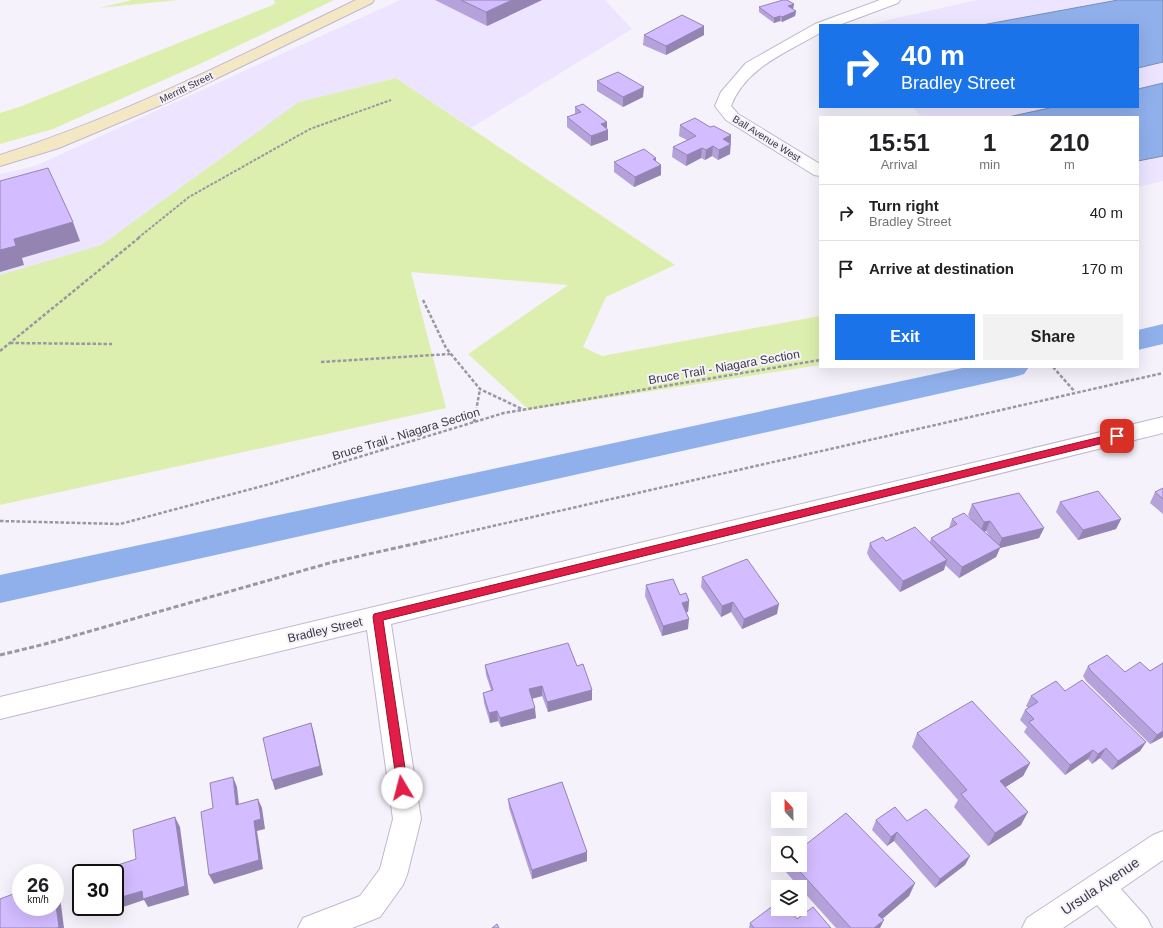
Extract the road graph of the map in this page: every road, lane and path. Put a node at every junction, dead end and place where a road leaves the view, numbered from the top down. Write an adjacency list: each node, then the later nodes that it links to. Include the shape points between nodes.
1 (367, 0): 6 (main road, Merritt Street, via 162,99 53,144)
2 (893, 0): 3 (street)
3 (828, 24)
4 (819, 28): 7 (street, Ball Avenue West, via 750,66 727,95 723,106 732,117)
5 (391, 100): 9 (path, via 310,128 189,197)
6 (0, 161)
7 (819, 169)
8 (423, 300): 12 (path)
9 (10, 343): 10 (path); 11 (path)
10 (112, 344)
11 (0, 351)
12 (451, 354): 14 (path); 17 (path)
13 (819, 360): 19 (path, Bruce Trail - Niagara Section)
14 (321, 362)
15 (1054, 368): 18 (path)
16 (1163, 373): 18 (path)
17 (480, 389): 19 (path); 20 (path)
18 (1075, 392): 24 (path, via 333,562)
19 (524, 410): 20 (path, Bruce Trail - Niagara Section)
20 (474, 422): 22 (path, Bruce Trail - Niagara Section, via 270,484 120,524)
21 (1163, 425): 23 (street, Bradley Street)
22 (0, 521)
23 (378, 617): 25 (street, Bradley Street); 28 (street, via 407,819 393,875 370,908)
24 (0, 655)
25 (0, 708)
26 (1163, 844): 27 (street, Ursula Avenue)
27 (1100, 887): 29 (street, Ursula Avenue); 30 (street)
28 (313, 928)
29 (1037, 928)
30 (1138, 928)

